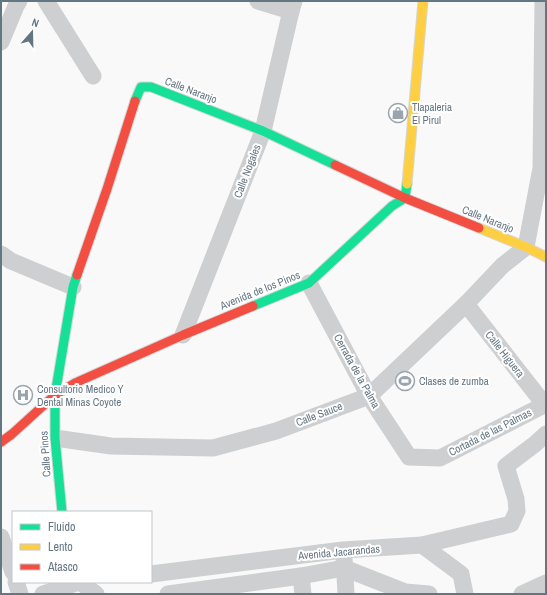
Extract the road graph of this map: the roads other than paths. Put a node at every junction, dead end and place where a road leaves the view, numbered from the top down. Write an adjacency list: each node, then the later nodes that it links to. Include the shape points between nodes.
1 (20, 1): 7 (street)
2 (46, 1): 8 (street)
3 (258, 1): 6 (street)
4 (423, 1): 10 (street)
5 (543, 1): 11 (street, via 541,168)
6 (292, 6): 9 (street, Calle Nogales)
7 (1, 42)
8 (93, 76)
9 (263, 131): 10 (street, Calle Naranjo); 15 (street, Calle Naranjo, via 151,87 141,87); 17 (street, Calle Nogales)
10 (405, 198): 11 (street, Calle Naranjo); 14 (street, Avenida de los Pinos, via 392,206)
11 (526, 247): 13 (street, Calle Naranjo); 16 (street, Calle Sauce, via 502,266)
12 (1, 254): 15 (street, via 11,261)
13 (546, 257)
14 (309, 283): 17 (street, Avenida de los Pinos); 19 (street, Cerrada de la Palma)
15 (73, 287): 18 (street, Calle Naranjo)
16 (466, 304): 19 (street, Calle Sauce); 20 (street, Calle Higuera)
17 (183, 335): 18 (street, Avenida de los Pinos, via 75,383)
18 (55, 395): 22 (street, Avenida de los Pinos); 23 (street, Calle Pinos)
19 (369, 396): 23 (street, Calle Sauce, via 276,431 213,448 111,446); 24 (street, Cerrada de la Palma)
20 (545, 404): 24 (street, Cortada de las Palmas, via 440,458)
21 (546, 434): 27 (street, Avenida Jacarandas, via 506,466 516,499 517,511 511,524)
22 (5, 435)
23 (55, 438): 25 (street, Calle Pinos)
24 (409, 458)
25 (62, 511)
26 (1, 537): 30 (street)
27 (422, 545): 28 (street, Avenida Jacarandas); 44 (street, via 461,574)
28 (343, 550): 29 (street); 31 (street, Avenida Jacarandas)
29 (344, 568): 32 (street, Avenida Jacarandas); 42 (street); 43 (street, Avenida Jacarandas, via 405,592)
30 (12, 569)
31 (152, 574)
32 (301, 576): 40 (street, Avenida Jacarandas); 41 (street)
33 (16, 583): 37 (street)
34 (76, 583): 38 (street)
35 (80, 583): 39 (street)
36 (546, 583): 45 (street)
37 (20, 594)
38 (43, 594)
39 (96, 594)
40 (168, 594)
41 (302, 594)
42 (346, 594)
43 (429, 594)
44 (465, 594)
45 (522, 594)

